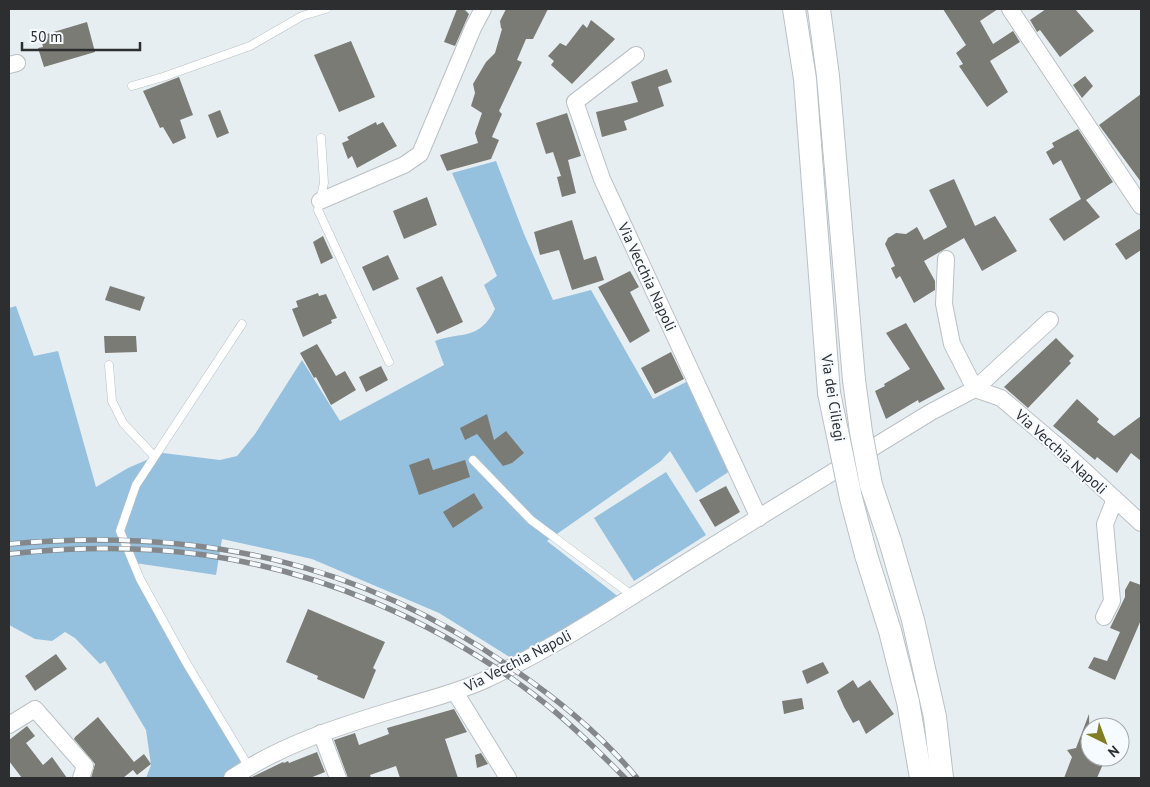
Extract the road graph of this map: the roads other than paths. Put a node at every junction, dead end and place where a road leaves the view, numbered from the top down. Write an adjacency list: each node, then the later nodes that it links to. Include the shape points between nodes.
1 (326, 9): 7 (lane, via 302,16 250,46)
2 (483, 9): 9 (street, via 420,154 404,165)
3 (794, 9): 32 (main road, Via dei Ciliegi, bridge, via 804,79 829,393 866,555 893,640 908,702)
4 (819, 9): 33 (main road, Via dei Ciliegi, bridge, via 860,432 871,485 913,620 933,707)
5 (1010, 9): 10 (street)
6 (636, 55): 20 (street, Via Vecchia Napoli, via 575,102 602,179)
7 (132, 86)
8 (321, 138): 9 (lane, via 324,183)
9 (320, 201): 14 (lane, via 318,210)
10 (1141, 206)
11 (946, 259): 16 (street, via 944,304 952,344)
12 (1050, 320): 16 (street, Via Vecchia Napoli)
13 (242, 324): 17 (lane)
14 (389, 362)
15 (109, 366): 17 (lane, via 112,401 123,423)
16 (975, 389): 19 (street, Via Vecchia Napoli, via 1001,398); 20 (street, Via Vecchia Napoli, via 931,412)
17 (154, 456): 27 (lane, via 136,485 120,531 140,579)
18 (473, 460): 22 (lane, via 531,520)
19 (1115, 500): 21 (street, Via Vecchia Napoli); 23 (street, via 1105,524 1112,601)
20 (759, 518): 22 (street, Via Vecchia Napoli)
21 (1141, 523)
22 (633, 596): 24 (street, Via Vecchia Napoli, via 535,656)
23 (1104, 617)
24 (455, 692): 26 (street, Via Vecchia Napoli); 31 (street)
25 (9, 725): 28 (street, via 35,709 85,766)
26 (321, 733): 27 (street, Via Vecchia Napoli, via 282,749); 30 (street)
27 (252, 772): 29 (street, Via Vecchia Napoli)
28 (81, 778)
29 (232, 778)
30 (338, 778)
31 (508, 778)
32 (921, 778)
33 (942, 778)

